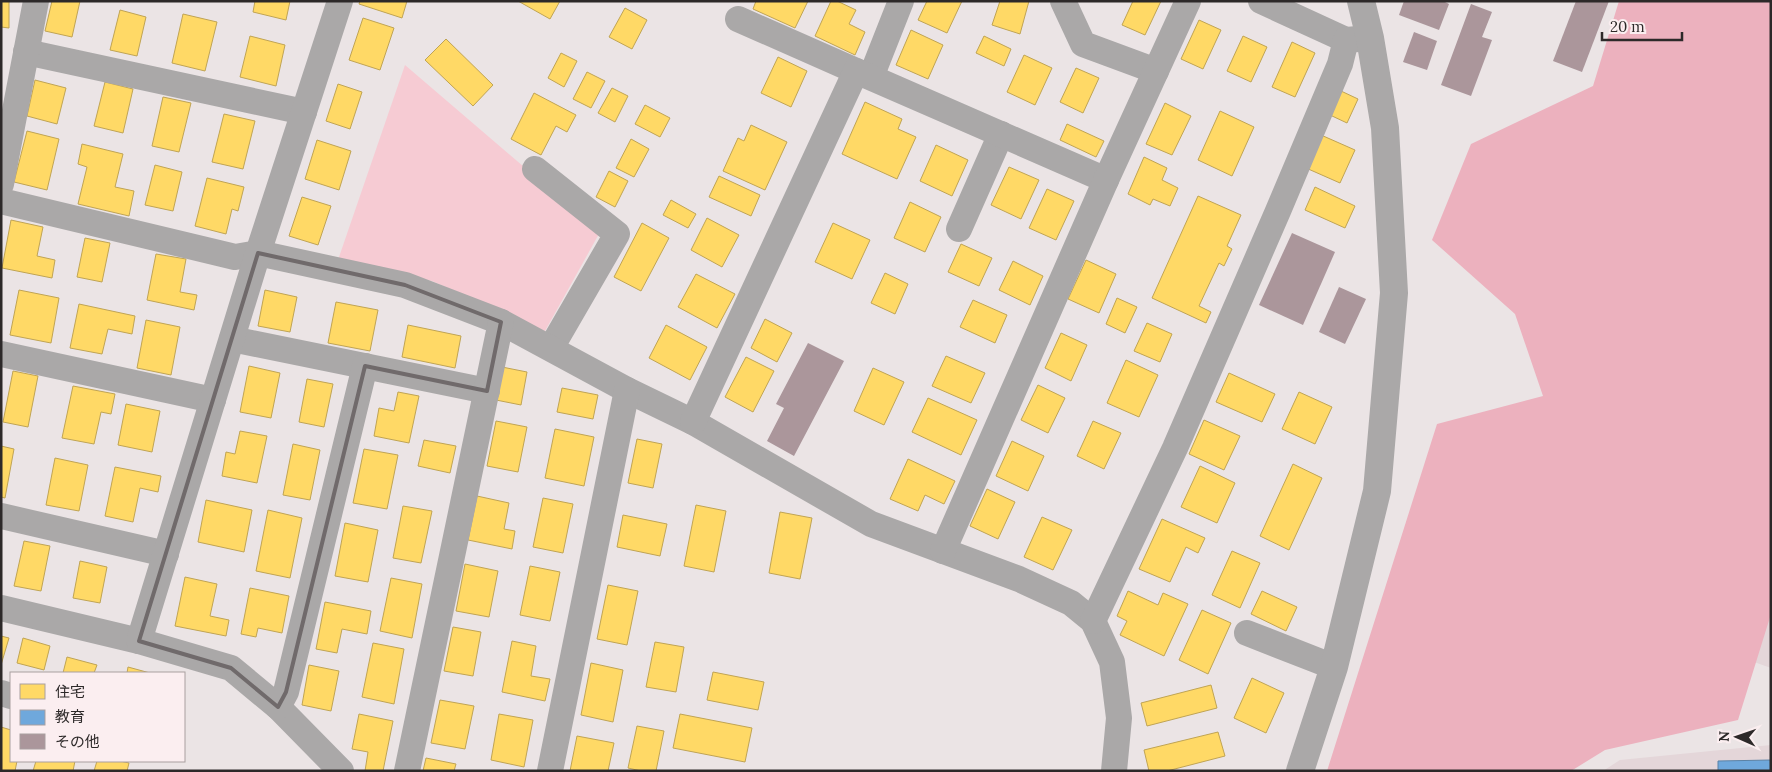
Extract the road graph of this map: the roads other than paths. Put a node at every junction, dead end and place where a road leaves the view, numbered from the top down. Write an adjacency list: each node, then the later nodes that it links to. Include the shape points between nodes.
1 (36, 1): 10 (street)
2 (340, 1): 13 (street)
3 (901, 1): 12 (street)
4 (1063, 1): 11 (street, via 1083,44)
5 (1188, 1): 11 (street)
6 (1262, 1): 9 (street)
7 (1361, 1): 9 (street)
8 (738, 19): 12 (street)
9 (1358, 39): 34 (street, via 1340,64 1183,430); 37 (street, via 1385,128 1394,293 1377,491)
10 (26, 52): 13 (street); 17 (street)
11 (1156, 71): 16 (street)
12 (864, 74): 14 (street); 29 (street)
13 (304, 112): 20 (street)
14 (1001, 134): 16 (street); 19 (street)
15 (535, 169): 23 (street, via 617,234)
16 (1106, 180): 31 (street)
17 (1, 184)
18 (1, 201): 20 (street, via 235,257)
19 (959, 229)
20 (258, 253): 21 (street, via 405,285); 22 (street)
21 (502, 322): 23 (street); 26 (street)
22 (232, 338): 25 (street); 28 (street)
23 (551, 348): 27 (street)
24 (1, 354): 28 (street)
25 (365, 366): 26 (street); 38 (street, via 286,692)
26 (487, 390): 40 (street)
27 (627, 390): 29 (street); 41 (street)
28 (213, 400): 32 (street)
29 (693, 422): 31 (street, via 870,524)
30 (1, 516): 32 (street)
31 (943, 551): 34 (street, via 1071,602)
32 (166, 554): 36 (street)
33 (1, 608): 36 (street)
34 (1093, 621): 42 (street, via 1112,662 1119,718)
35 (1247, 633): 37 (street)
36 (139, 641): 38 (street, via 231,668)
37 (1334, 667): 43 (street)
38 (278, 707): 39 (street)
39 (340, 771)
40 (407, 771)
41 (550, 771)
42 (1114, 771)
43 (1300, 771)

